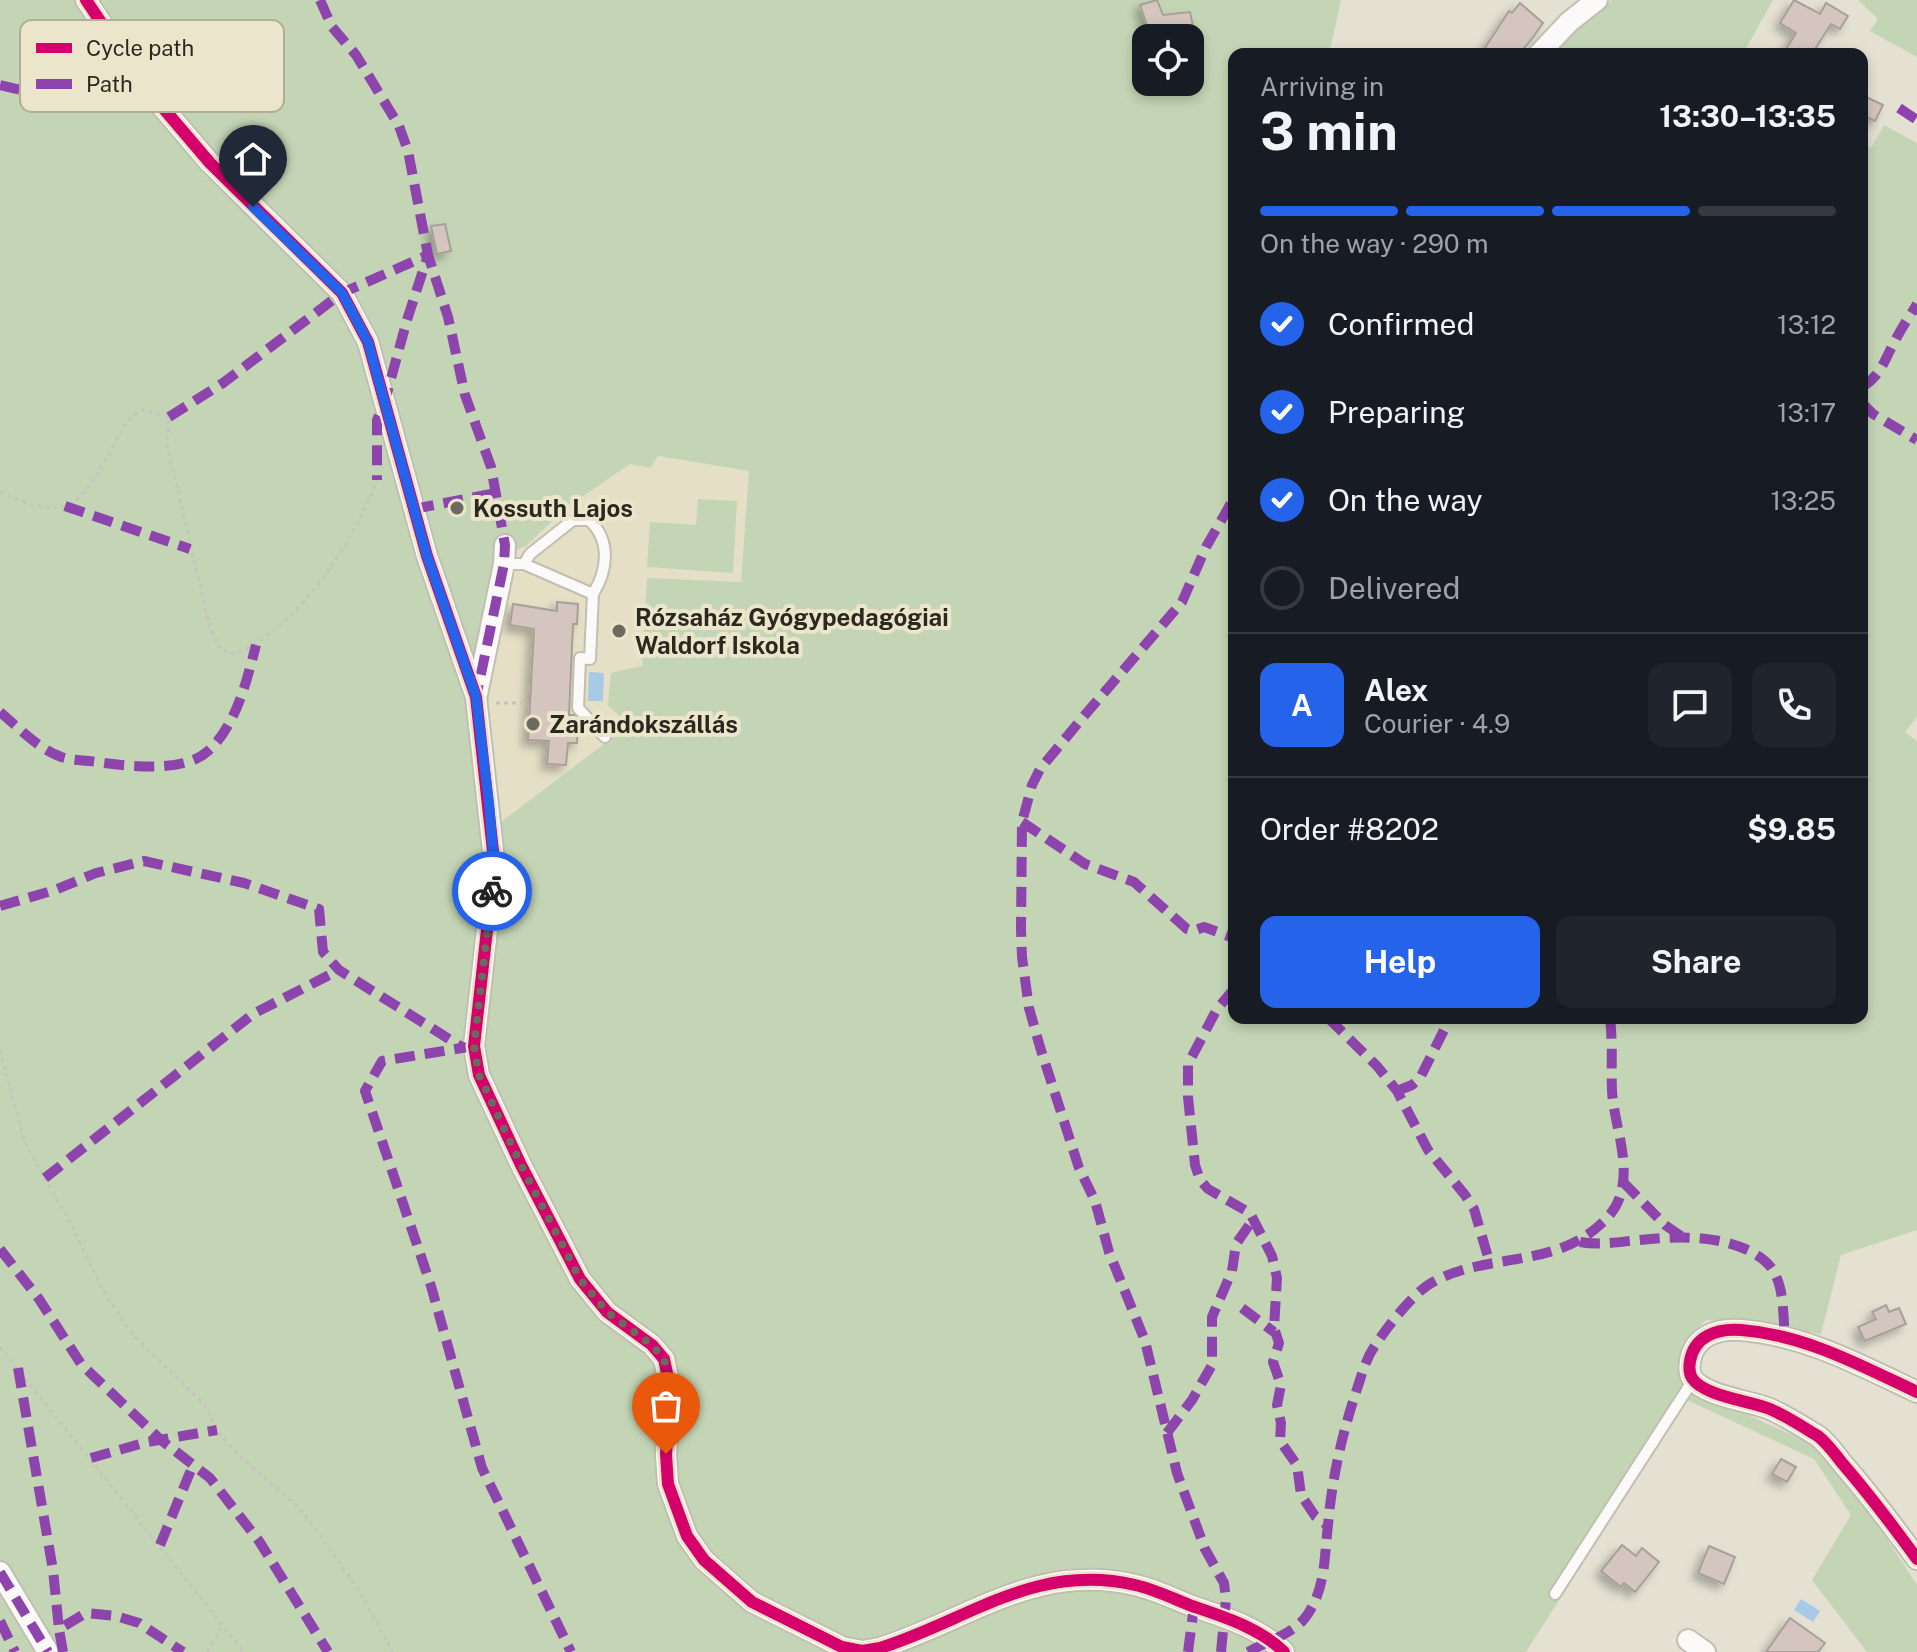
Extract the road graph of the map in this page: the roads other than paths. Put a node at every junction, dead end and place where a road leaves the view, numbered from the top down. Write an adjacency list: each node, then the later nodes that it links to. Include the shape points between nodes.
1 (86, 0): 3 (street)
2 (1597, 0): 4 (street)
3 (99, 20)
4 (1545, 48)
5 (167, 112): 8 (street, via 210,163 342,293 368,342 427,556)
6 (511, 557): 7 (lane); 7 (lane, via 530,554 573,520 589,520 601,531 605,555 602,579); 8 (street)
7 (593, 594): 9 (lane, via 590,659 580,658 578,708)
8 (476, 699): 16 (street, via 493,851 474,1046 479,1075 580,1279 607,1312 664,1359 671,1392 668,1484 687,1536 704,1560 752,1602 842,1647 862,1651 900,1642 1029,1586 1091,1580 1135,1585 1225,1617)
9 (605, 737)
10 (1693, 1380): 11 (street, via 1690,1356 1697,1342 1739,1330 1818,1346); 12 (street, via 1705,1389 1771,1409 1820,1438); 14 (lane)
11 (1917, 1392)
12 (1917, 1559)
13 (0, 1572): 15 (street)
14 (1555, 1594)
15 (48, 1652)
16 (1284, 1652)

